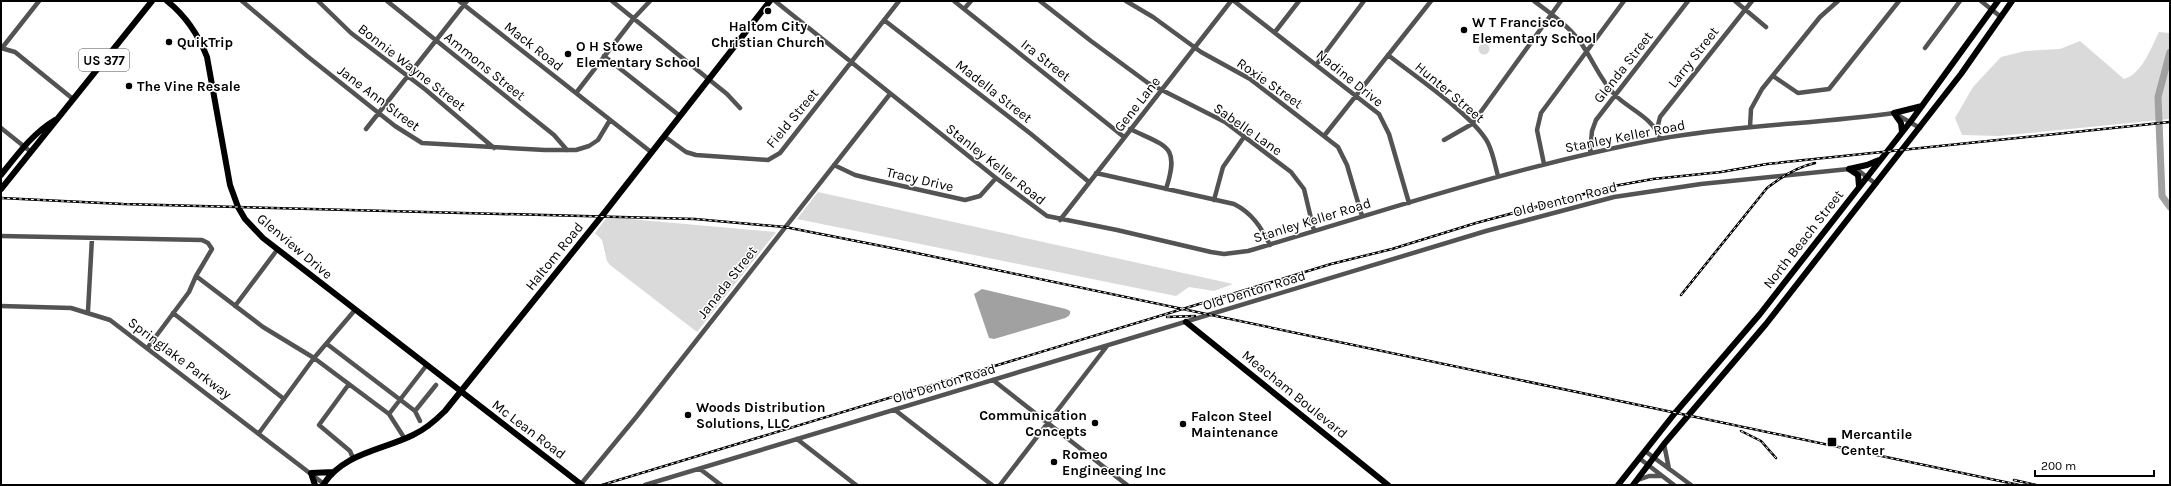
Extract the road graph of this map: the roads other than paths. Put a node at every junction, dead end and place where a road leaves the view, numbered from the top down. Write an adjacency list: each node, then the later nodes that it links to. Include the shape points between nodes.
1 (39, 1): 45 (street)
2 (152, 1): 60 (main road, US 377)
3 (167, 1): 111 (main road, Glenview Drive, via 187,20 202,43 207,57 230,185 238,207 254,230)
4 (242, 1): 63 (street, Jane Ann Street)
5 (318, 1): 52 (street, Bonnie Wayne Street, via 351,32)
6 (387, 1): 43 (street, Ammons Street)
7 (459, 1): 33 (street, Mack Road)
8 (612, 1): 39 (street)
9 (650, 1): 39 (street)
10 (770, 1): 54 (main road, Haltom Road)
11 (775, 1): 50 (street, Stanley Keller Road)
12 (899, 1): 40 (street, Field Street)
13 (954, 1): 34 (street, Ira Street)
14 (971, 1): 34 (street)
15 (1040, 1): 55 (street, Sabelle Lane, via 1091,41)
16 (1126, 1): 44 (street, Roxie Street)
17 (1233, 1): 42 (street, Nadine Drive); 44 (street, Gene Lane)
18 (1299, 1): 42 (street)
19 (1364, 1): 51 (street)
20 (1431, 1): 48 (street)
21 (1534, 1): 37 (street)
22 (1561, 1): 37 (street)
23 (1624, 1): 47 (street)
24 (1688, 1): 58 (street, Glenda Street)
25 (1735, 1): 35 (street)
26 (1752, 1): 35 (street, Larry Street)
27 (1838, 1): 53 (street, via 1820,17)
28 (1899, 1): 53 (street, via 1829,89 1798,93)
29 (1960, 1): 46 (street)
30 (1981, 1): 36 (street)
31 (1998, 1): 36 (main road, North Beach Street)
32 (2012, 1): 38 (main road, North Beach Street)
33 (465, 3): 43 (street); 56 (street, Mack Road)
34 (964, 9): 80 (street, Ira Street)
35 (1745, 9): 41 (street); 75 (street, Larry Street, via 1660,117)
36 (1991, 10): 38 (street); 61 (main road, North Beach Street)
37 (1552, 15): 47 (street, via 1567,27); 69 (street)
38 (2001, 17): 72 (main road, North Beach Street)
39 (634, 18): 49 (street); 54 (street)
40 (884, 20): 50 (street, Field Street); 98 (street, Madella Street)
41 (1766, 27)
42 (1275, 32): 51 (street, Nadine Drive)
43 (436, 40): 52 (street); 85 (street, Ammons Street, via 554,135)
44 (1195, 47): 55 (street, Gene Lane); 78 (street, Roxie Street, via 1250,79)
45 (1, 48): 60 (street, via 15,52)
46 (1925, 48)
47 (1586, 53): 58 (street); 90 (street, via 1541,114 1537,130)
48 (1388, 55): 59 (street); 69 (street, Hunter Street)
49 (604, 56): 56 (street); 65 (street)
50 (851, 63): 57 (street, Stanley Keller Road); 77 (street, Field Street, via 780,153 772,159 696,155 686,152)
51 (1316, 65): 59 (street, Nadine Drive)
52 (408, 76): 63 (street); 84 (street, Bonnie Wayne Street)
53 (1773, 76): 70 (street, via 1751,108)
54 (708, 79): 62 (street); 65 (main road, Haltom Road)
55 (1161, 90): 74 (street, Gene Lane); 79 (street, Sabelle Lane, via 1218,118)
56 (576, 93): 67 (street, Mack Road)
57 (890, 94): 91 (street, Janada Street); 97 (street, Stanley Keller Road)
58 (1616, 95): 75 (street); 88 (street, Glenda Street, via 1593,125)
59 (1356, 96): 78 (street); 104 (street, Nadine Drive, via 1379,114 1386,126)
60 (73, 99): 66 (main road, US 377)
61 (1923, 105): 64 (main road); 68 (main road, North Beach Street)
62 (740, 108)
63 (378, 112): 73 (street); 84 (street, Jane Ann Street, via 422,143)
64 (1894, 113): 68 (street); 70 (street, Stanley Keller Road); 76 (main road, via 1901,123)
65 (680, 116): 77 (main road, Haltom Road)
66 (55, 120): 83 (main road, US 377, via 45,126); 86 (main road, US 377)
67 (610, 120): 85 (street, Jane Ann Street, via 602,136 594,144); 87 (street, Mack Road)
68 (1911, 121): 72 (street); 76 (main road, North Beach Street)
69 (1472, 124): 82 (street); 95 (street, Hunter Street, via 1488,143)
70 (1750, 127): 81 (street, Stanley Keller Road)
71 (1, 128): 83 (street)
72 (1920, 128): 99 (main road, North Beach Street)
73 (366, 129)
74 (1130, 129): 80 (street, Gene Lane); 102 (street, via 1162,144 1169,152 1172,168)
75 (1657, 129): 81 (street)
76 (1902, 132): 89 (main road, North Beach Street)
77 (664, 136): 87 (main road, Haltom Road)
78 (1324, 136): 105 (street, Roxie Street, via 1341,150)
79 (1244, 137): 103 (street, via 1223,167); 107 (street, Sabelle Lane, via 1291,172 1299,181 1305,193)
80 (1124, 138): 93 (street, Gene Lane)
81 (1660, 139): 88 (street, Stanley Keller Road)
82 (1444, 140)
83 (25, 147): 86 (street); 94 (main road, US 377)
84 (494, 148): 85 (street, Jane Ann Street)
85 (567, 150)
86 (31, 152): 101 (main road, US 377)
87 (651, 152): 131 (main road, Haltom Road)
88 (1590, 153): 90 (street, Stanley Keller Road)
89 (1880, 159): 92 (main road); 96 (main road, North Beach Street)
90 (1544, 164): 95 (street, Stanley Keller Road)
91 (834, 165): 97 (street, Tracy Drive, via 866,178 965,200 980,196); 156 (street, Janada Street)
92 (1849, 169): 96 (street, Old Denton Road); 100 (main road, via 1858,176); 120 (street, Old Denton Road, via 1701,184 1584,203)
93 (1096, 173): 98 (street, Gene Lane); 102 (street)
94 (1, 175)
95 (1498, 176): 104 (street, Stanley Keller Road)
96 (1867, 176): 99 (street, Old Denton Road); 100 (main road, North Beach Street)
97 (996, 178): 106 (street, Stanley Keller Road, via 1041,213)
98 (1089, 182): 106 (street, Gene Lane)
99 (1876, 184): 113 (main road, North Beach Street)
100 (1859, 186): 112 (main road, North Beach Street)
101 (1, 189)
102 (1166, 189): 103 (street)
103 (1214, 200): 110 (street, via 1234,204 1249,213 1262,229)
104 (1409, 203): 105 (street, Stanley Keller Road)
105 (1362, 216): 107 (street, Stanley Keller Road)
106 (1060, 220): 110 (street, Stanley Keller Road, via 1224,254)
107 (1314, 231): 110 (street, Stanley Keller Road)
108 (1, 236): 109 (street)
109 (92, 238): 114 (street, via 202,240 212,249); 118 (street)
110 (1270, 245)
111 (278, 250): 116 (street); 117 (main road, Glenview Drive)
112 (1800, 264): 113 (main road); 121 (main road, North Beach Street)
113 (1808, 270): 122 (main road, North Beach Street)
114 (196, 276): 116 (street); 119 (street, via 189,292)
115 (1, 306): 118 (street, Springlake Parkway, via 71,308)
116 (235, 306): 126 (street, via 263,327)
117 (355, 310): 123 (street); 127 (main road, Glenview Drive)
118 (88, 311): 125 (street, Springlake Parkway, via 110,320)
119 (173, 313): 125 (street); 132 (street)
120 (1186, 322): 124 (street, Old Denton Road); 163 (main road, Meacham Boulevard)
121 (1749, 328): 122 (main road); 143 (main road, North Beach Street)
122 (1758, 334): 142 (main road, North Beach Street)
123 (327, 344): 126 (street); 133 (street)
124 (1107, 346): 128 (street, Old Denton Road); 138 (street)
125 (148, 347): 139 (street, Springlake Parkway)
126 (314, 358): 129 (street); 132 (street)
127 (426, 366): 131 (main road, Glenview Drive); 133 (street)
128 (993, 380): 134 (street, Old Denton Road); 138 (street)
129 (349, 384): 136 (street); 144 (street, via 319,425 350,451)
130 (436, 385): 135 (street)
131 (461, 393): 140 (main road, Haltom Road, via 432,423); 156 (main road, Mc Lean Road)
132 (284, 399): 139 (street)
133 (400, 400): 135 (street); 136 (street)
134 (895, 410): 141 (street, Old Denton Road); 160 (street)
135 (415, 411): 137 (street)
136 (389, 414): 140 (street)
137 (420, 421)
138 (1047, 424): 161 (street); 162 (street)
139 (259, 433): 151 (street, Springlake Parkway)
140 (406, 439): 144 (main road, Haltom Road)
141 (797, 439): 148 (street, Old Denton Road); 159 (street)
142 (1664, 444): 146 (main road, North Beach Street); 149 (street)
143 (1645, 450): 145 (main road, North Beach Street); 146 (street)
144 (353, 458): 150 (main road, Haltom Road)
145 (1639, 458): 147 (street); 164 (main road, North Beach Street)
146 (1654, 458): 147 (main road, North Beach Street); 149 (street)
147 (1648, 465): 152 (street); 153 (main road, North Beach Street)
148 (700, 468): 157 (street, Old Denton Road); 158 (street)
149 (1669, 469): 166 (street)
150 (334, 472): 151 (main road); 154 (main road, Haltom Road)
151 (311, 473): 154 (street, Springlake Parkway); 155 (main road)
152 (1662, 476): 153 (street, via 1649,476); 165 (street)
153 (1635, 483)
154 (324, 484)
155 (316, 485)
156 (581, 485)
157 (645, 485)
158 (721, 485)
159 (856, 485)
160 (992, 485)
161 (1000, 485)
162 (1127, 485)
163 (1388, 485)
164 (1618, 485)
165 (1674, 485)
166 (1692, 485)

